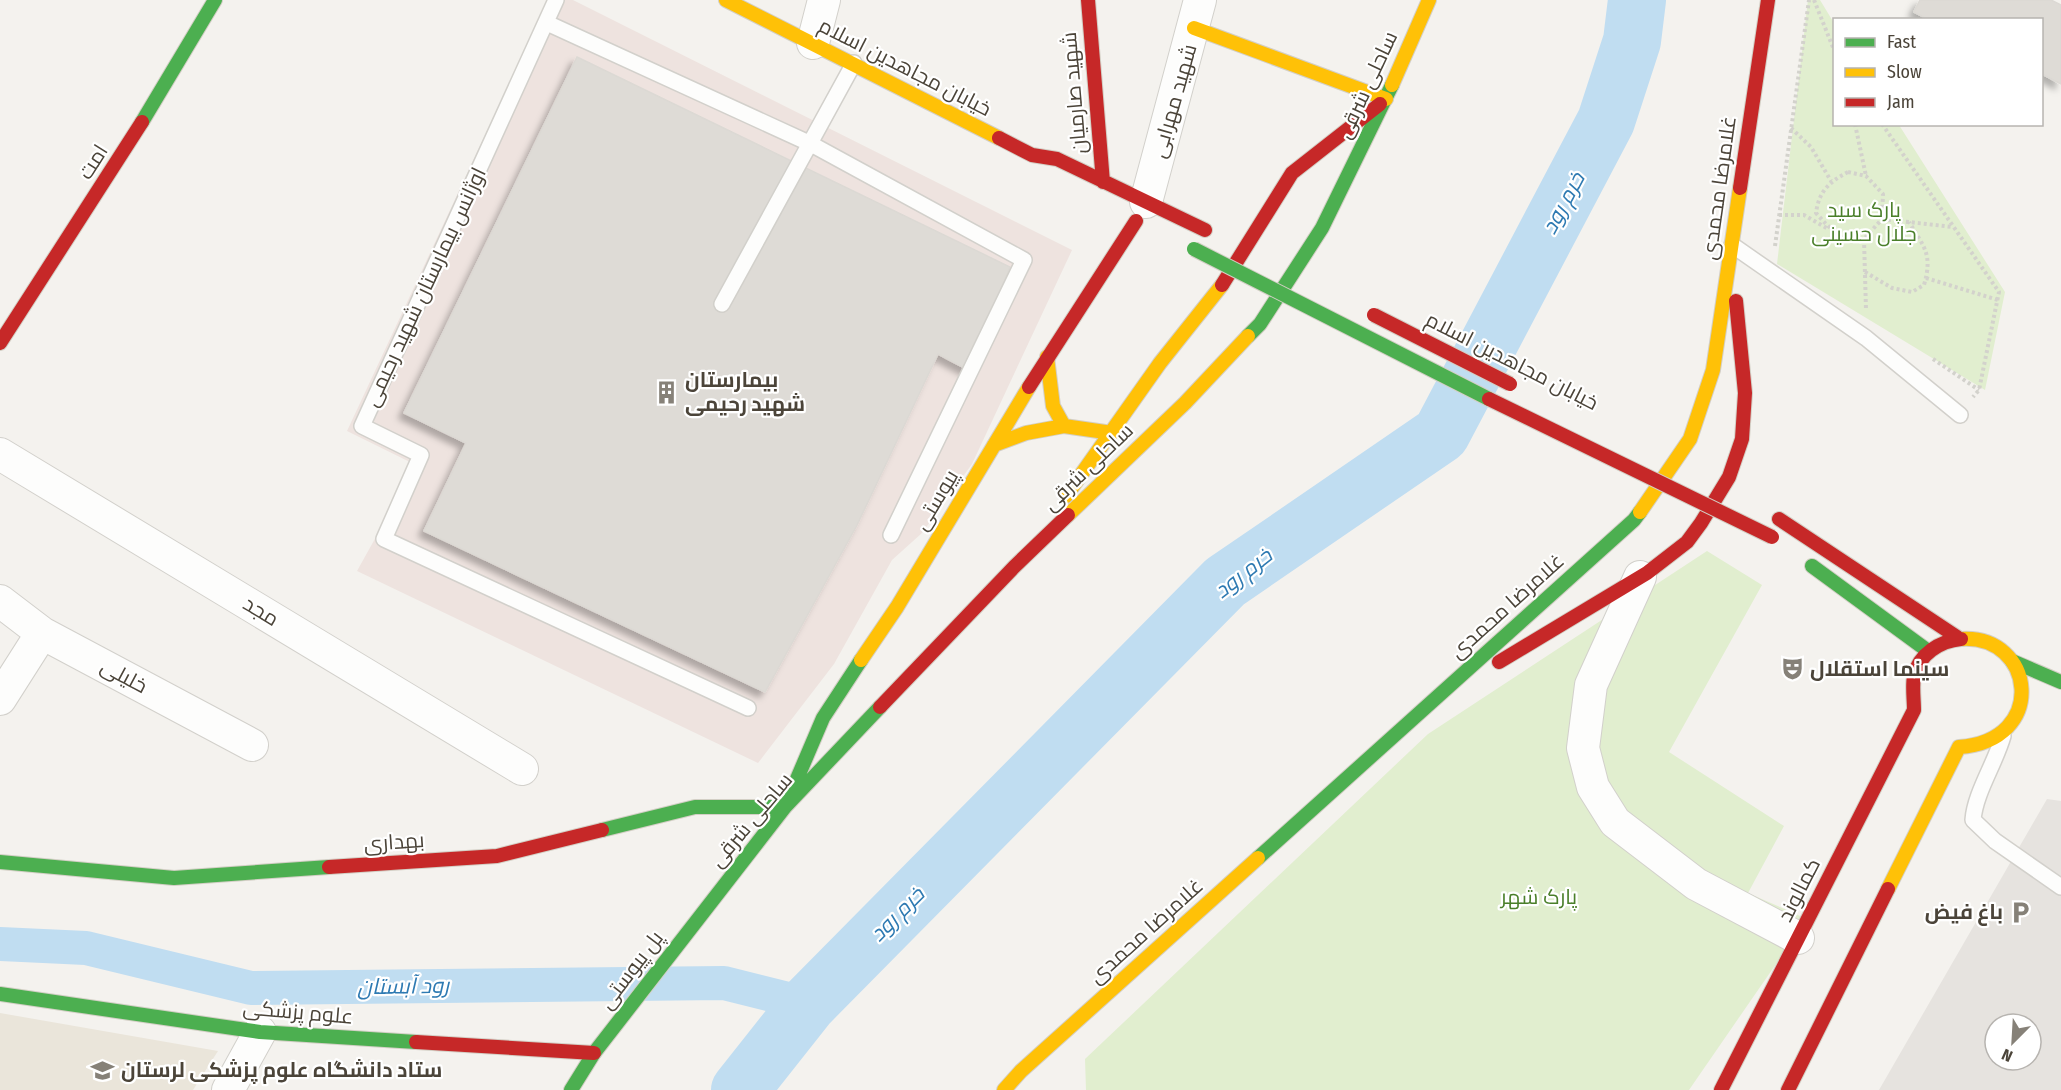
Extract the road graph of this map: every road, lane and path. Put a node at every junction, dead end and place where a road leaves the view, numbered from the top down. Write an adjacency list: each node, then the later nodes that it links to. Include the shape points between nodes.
1 (215, 0): 43 (main road, امت, via 115,168)
2 (556, 0): 10 (lane, اوژانس بیمارستان شهید رحیمی)
3 (726, 0): 11 (main road, خیابان مجاهدین اسلام)
4 (824, 0): 11 (street)
5 (1088, 0): 23 (main road, شهید صارمیان)
6 (1429, 0): 14 (main road, ساحلی شرقی)
7 (1768, 0): 31 (main road, غلامرضا محمدی)
8 (1811, 0): 12 (path); 17 (path)
9 (1197, 14): 14 (main road); 25 (street, شهید مهرابی)
10 (547, 23): 18 (lane); 69 (lane, اوژانس بیمارستان شهید رحیمی, via 362,426 421,455 384,539)
11 (813, 43): 13 (main road, خیابان مجاهدین اسلام)
12 (1833, 48)
13 (854, 63): 18 (lane); 19 (main road, خیابان مجاهدین اسلام)
14 (1386, 99): 48 (main road, via 1292,173 1212,300 1160,363); 59 (main road, ساحلی شرقی, via 1322,228 1260,324 1185,403)
15 (1855, 126): 21 (path)
16 (1882, 126): 28 (path)
17 (1791, 128): 22 (path, via 1811,147); 24 (path)
18 (811, 144): 40 (lane); 56 (lane, via 1024,260)
19 (1032, 155): 20 (main road); 23 (main road, خیابان مجاهدین اسلام, via 1057,159)
20 (1042, 171)
21 (1866, 176): 22 (path, via 1848,172); 26 (path, via 1883,194)
22 (1831, 181): 29 (path, via 1819,196 1816,213)
23 (1103, 182): 25 (main road, خیابان مجاهدین اسلام)
24 (1779, 215): 29 (path, via 1804,215); 33 (path)
25 (1138, 216): 34 (main road, خیابان مجاهدین اسلام, via 1216,236); 44 (main road, پیوستی)
26 (1882, 219): 27 (path); 30 (path)
27 (1909, 222): 28 (path); 37 (path, via 1930,264)
28 (1953, 227): 39 (path, via 1999,292)
29 (1831, 230): 30 (path, via 1851,240)
30 (1864, 239): 36 (path)
31 (1732, 245): 42 (lane); 60 (main road, via 1745,393 1742,439 1728,477 1687,542); 68 (main road, غلامرضا محمدی, via 1713,370 1690,439 1634,520)
32 (1190, 247): 57 (main road, خیابان مجاهدین اسلام, bridge)
33 (1774, 249)
34 (1258, 257)
35 (1279, 268): 38 (main road)
36 (1865, 272): 37 (path, via 1893,288 1912,292 1924,285); 42 (path)
37 (1926, 278): 39 (path)
38 (1301, 279)
39 (1998, 300): 46 (path, via 1979,390)
40 (722, 304)
41 (1364, 311): 45 (main road, خیابان مجاهدین اسلام, bridge)
42 (1866, 338): 46 (lane)
43 (0, 342)
44 (1047, 357): 47 (main road, via 1053,406); 49 (main road, پیوستی)
45 (1524, 391)
46 (1960, 415)
47 (1064, 426): 48 (main road); 49 (main road, via 1026,433)
48 (1112, 433): 59 (main road)
49 (994, 445): 73 (main road, پیوستی, via 897,607 823,718)
50 (0, 454): 72 (street, مجد)
51 (1662, 460): 52 (main road)
52 (1684, 471)
53 (1705, 482): 54 (main road)
54 (1737, 498)
55 (1774, 517): 63 (main road)
56 (891, 536)
57 (1776, 541)
58 (1799, 557): 64 (main road)
59 (1014, 567): 73 (main road, ساحلی شرقی)
60 (1640, 577): 68 (main road); 77 (street, via 1591,686 1583,748 1593,787 1615,822 1696,884)
61 (0, 601): 62 (street, خلیلی)
62 (42, 633): 67 (street); 71 (street, خلیلی)
63 (1957, 637): 64 (main road); 65 (main road, via 1988,641)
64 (1928, 651): 77 (main road, کمالوند, via 1912,678 1914,710)
65 (2012, 661): 66 (main road); 70 (main road, via 2022,691 2020,707)
66 (2061, 682)
67 (0, 699)
68 (1433, 701): 81 (main road, غلامرضا محمدی)
69 (748, 708)
70 (2004, 733): 75 (lane, via 1974,804 1973,820 1995,841); 87 (main road, via 1990,742 1959,747)
71 (252, 745)
72 (522, 769)
73 (785, 807): 74 (main road, بهداری, via 695,807 485,857 174,878); 76 (main road, ساحلی شرقی)
74 (0, 862)
75 (2061, 887)
76 (701, 913): 80 (main road, پل پیوستی)
77 (1798, 938): 86 (main road, کمالوند)
78 (0, 994): 79 (main road, علوم پزشکی)
79 (260, 1032): 80 (main road, علوم پزشکی); 82 (street)
80 (594, 1053): 83 (main road)
81 (1021, 1071): 84 (main road, غلامرضا محمدی); 85 (main road)
82 (228, 1090)
83 (571, 1090)
84 (1004, 1090)
85 (1024, 1090)
86 (1721, 1090)
87 (1788, 1090)

